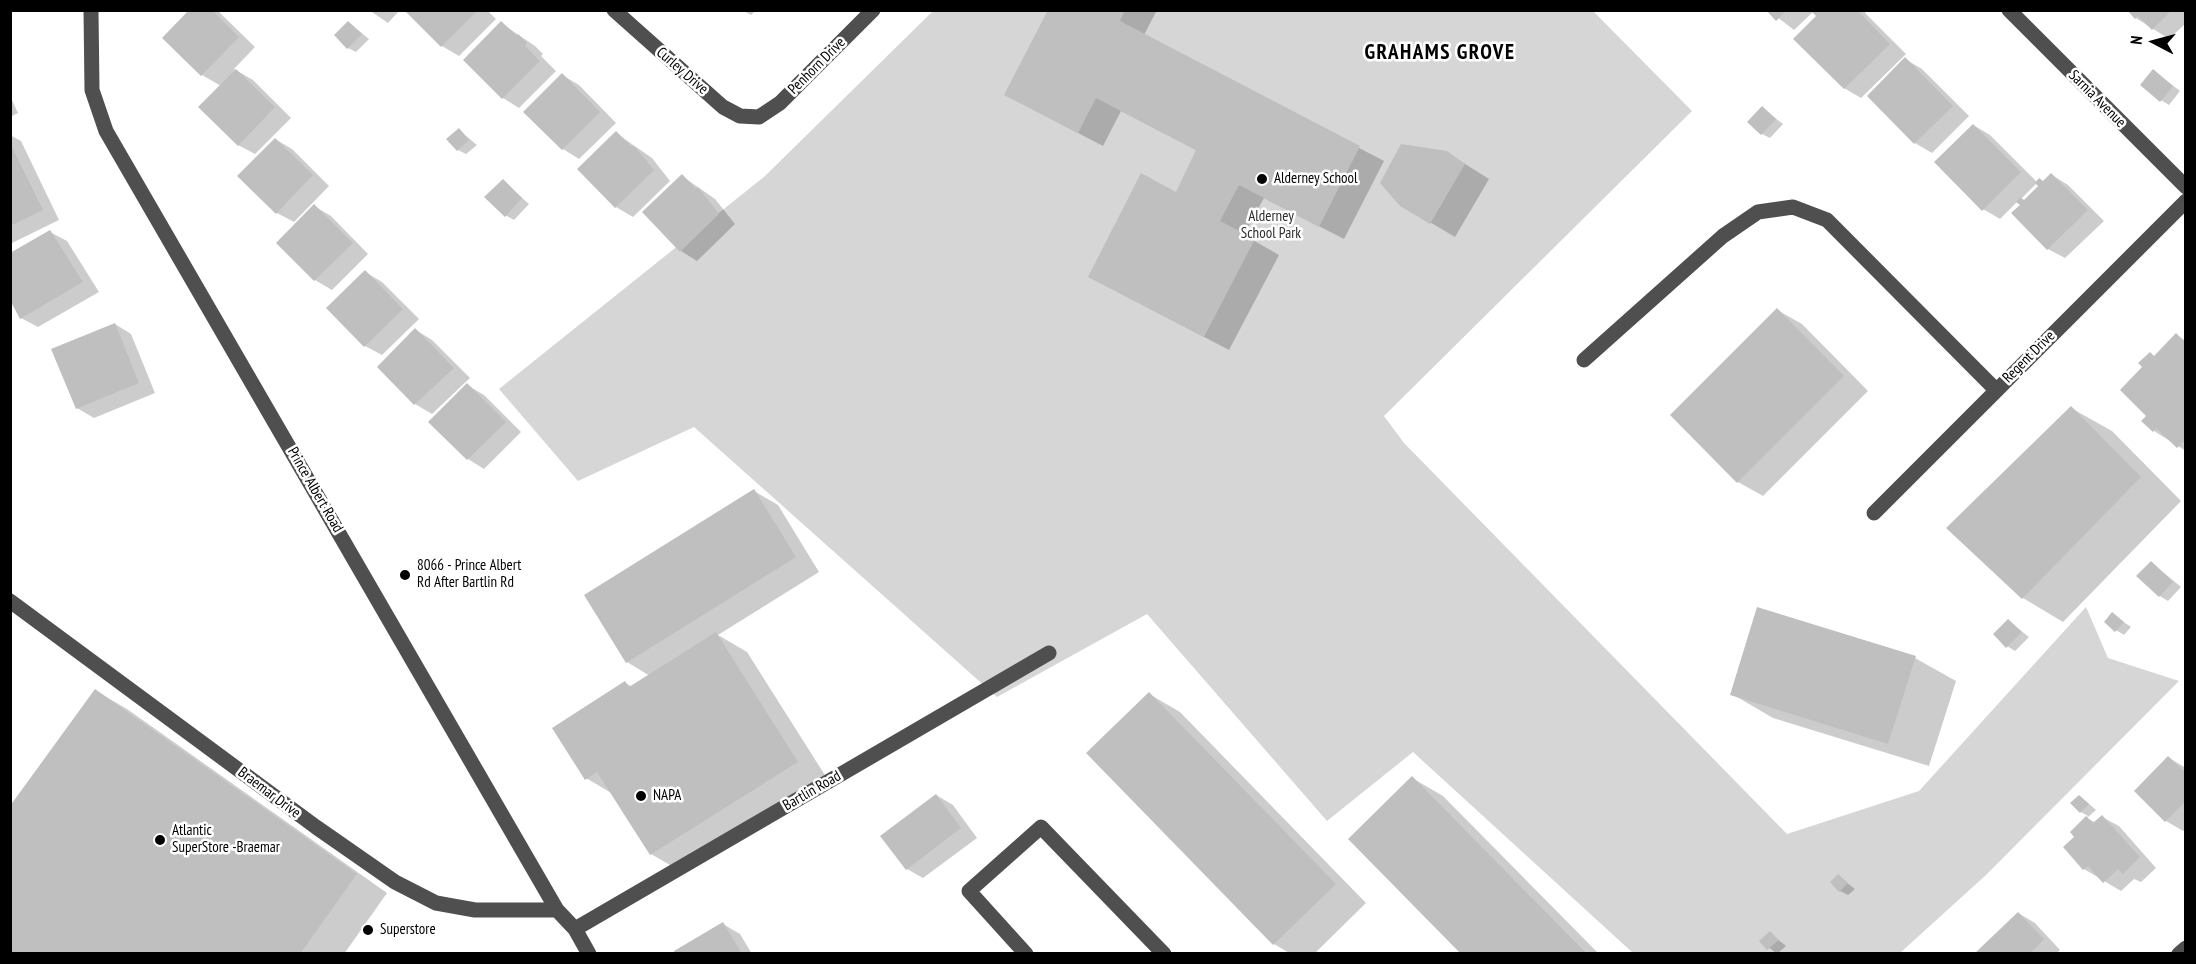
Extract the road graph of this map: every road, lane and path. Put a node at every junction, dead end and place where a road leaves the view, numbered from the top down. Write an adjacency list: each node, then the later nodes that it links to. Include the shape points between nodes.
1 (91, 10): 13 (street, Prince Albert Road, via 92,90 106,131)
2 (614, 10): 5 (street, Curley Drive, via 723,107 740,116)
3 (873, 10): 5 (street, Penhorn Drive, via 780,103)
4 (2009, 10): 6 (street, Sarnia Avenue)
5 (759, 117)
6 (2186, 187)
7 (2186, 201): 9 (street, Regent Drive)
8 (1584, 360): 9 (street, via 1723,236 1758,212 1793,207 1827,220)
9 (1996, 390): 10 (street, Regent Drive)
10 (1874, 513)
11 (10, 601): 13 (street, Braemar Drive, via 402,886 436,903 475,910)
12 (1049, 652): 14 (street, Bartlin Road)
13 (557, 910): 14 (street, Prince Albert Road)
14 (575, 929): 16 (street, Prince Albert Road)
15 (2186, 948): 19 (street)
16 (589, 954)
17 (1026, 954): 18 (street, via 969,891 1041,827)
18 (1164, 954)
19 (2179, 954)

